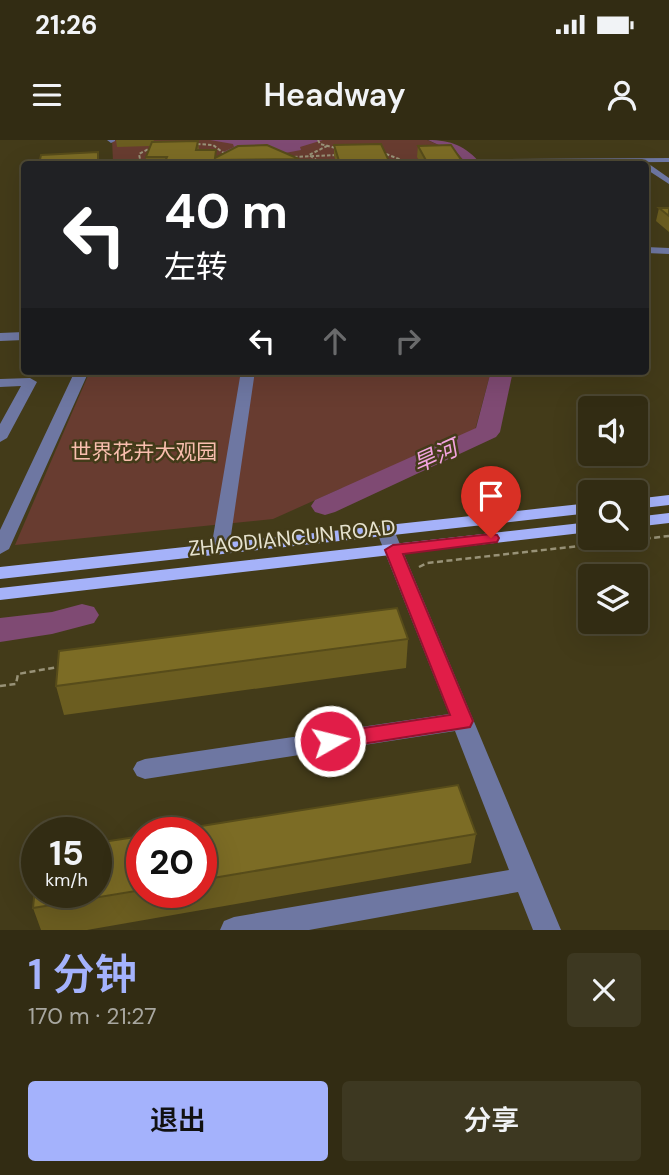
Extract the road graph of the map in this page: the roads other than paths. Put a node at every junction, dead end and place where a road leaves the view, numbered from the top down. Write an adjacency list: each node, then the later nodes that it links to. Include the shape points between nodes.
1 (669, 160): 2 (street)
2 (625, 161)
3 (649, 168): 4 (street)
4 (669, 182)
5 (649, 250): 6 (street)
6 (669, 251)
7 (669, 256): 8 (street)
8 (656, 257)
9 (21, 336): 10 (street)
10 (0, 337)
11 (80, 375): 21 (street)
12 (247, 375): 23 (street)
13 (0, 383): 14 (street, via 30,382)
14 (0, 438)
15 (669, 500): 16 (main road)
16 (648, 502)
17 (578, 510): 22 (main road, ZHAODIANCUN ROAD)
18 (669, 518): 19 (main road)
19 (648, 520)
20 (578, 528): 22 (main road, ZHAODIANCUN ROAD)
21 (2, 540)
22 (389, 540): 23 (main road, ZHAODIANCUN ROAD); 25 (main road, ZHAODIANCUN ROAD); 26 (street)
23 (220, 549): 24 (main road, ZHAODIANCUN ROAD)
24 (0, 573)
25 (0, 594)
26 (463, 721): 27 (street); 28 (street)
27 (145, 768)
28 (526, 878): 29 (street); 30 (street)
29 (234, 930)
30 (547, 930)

